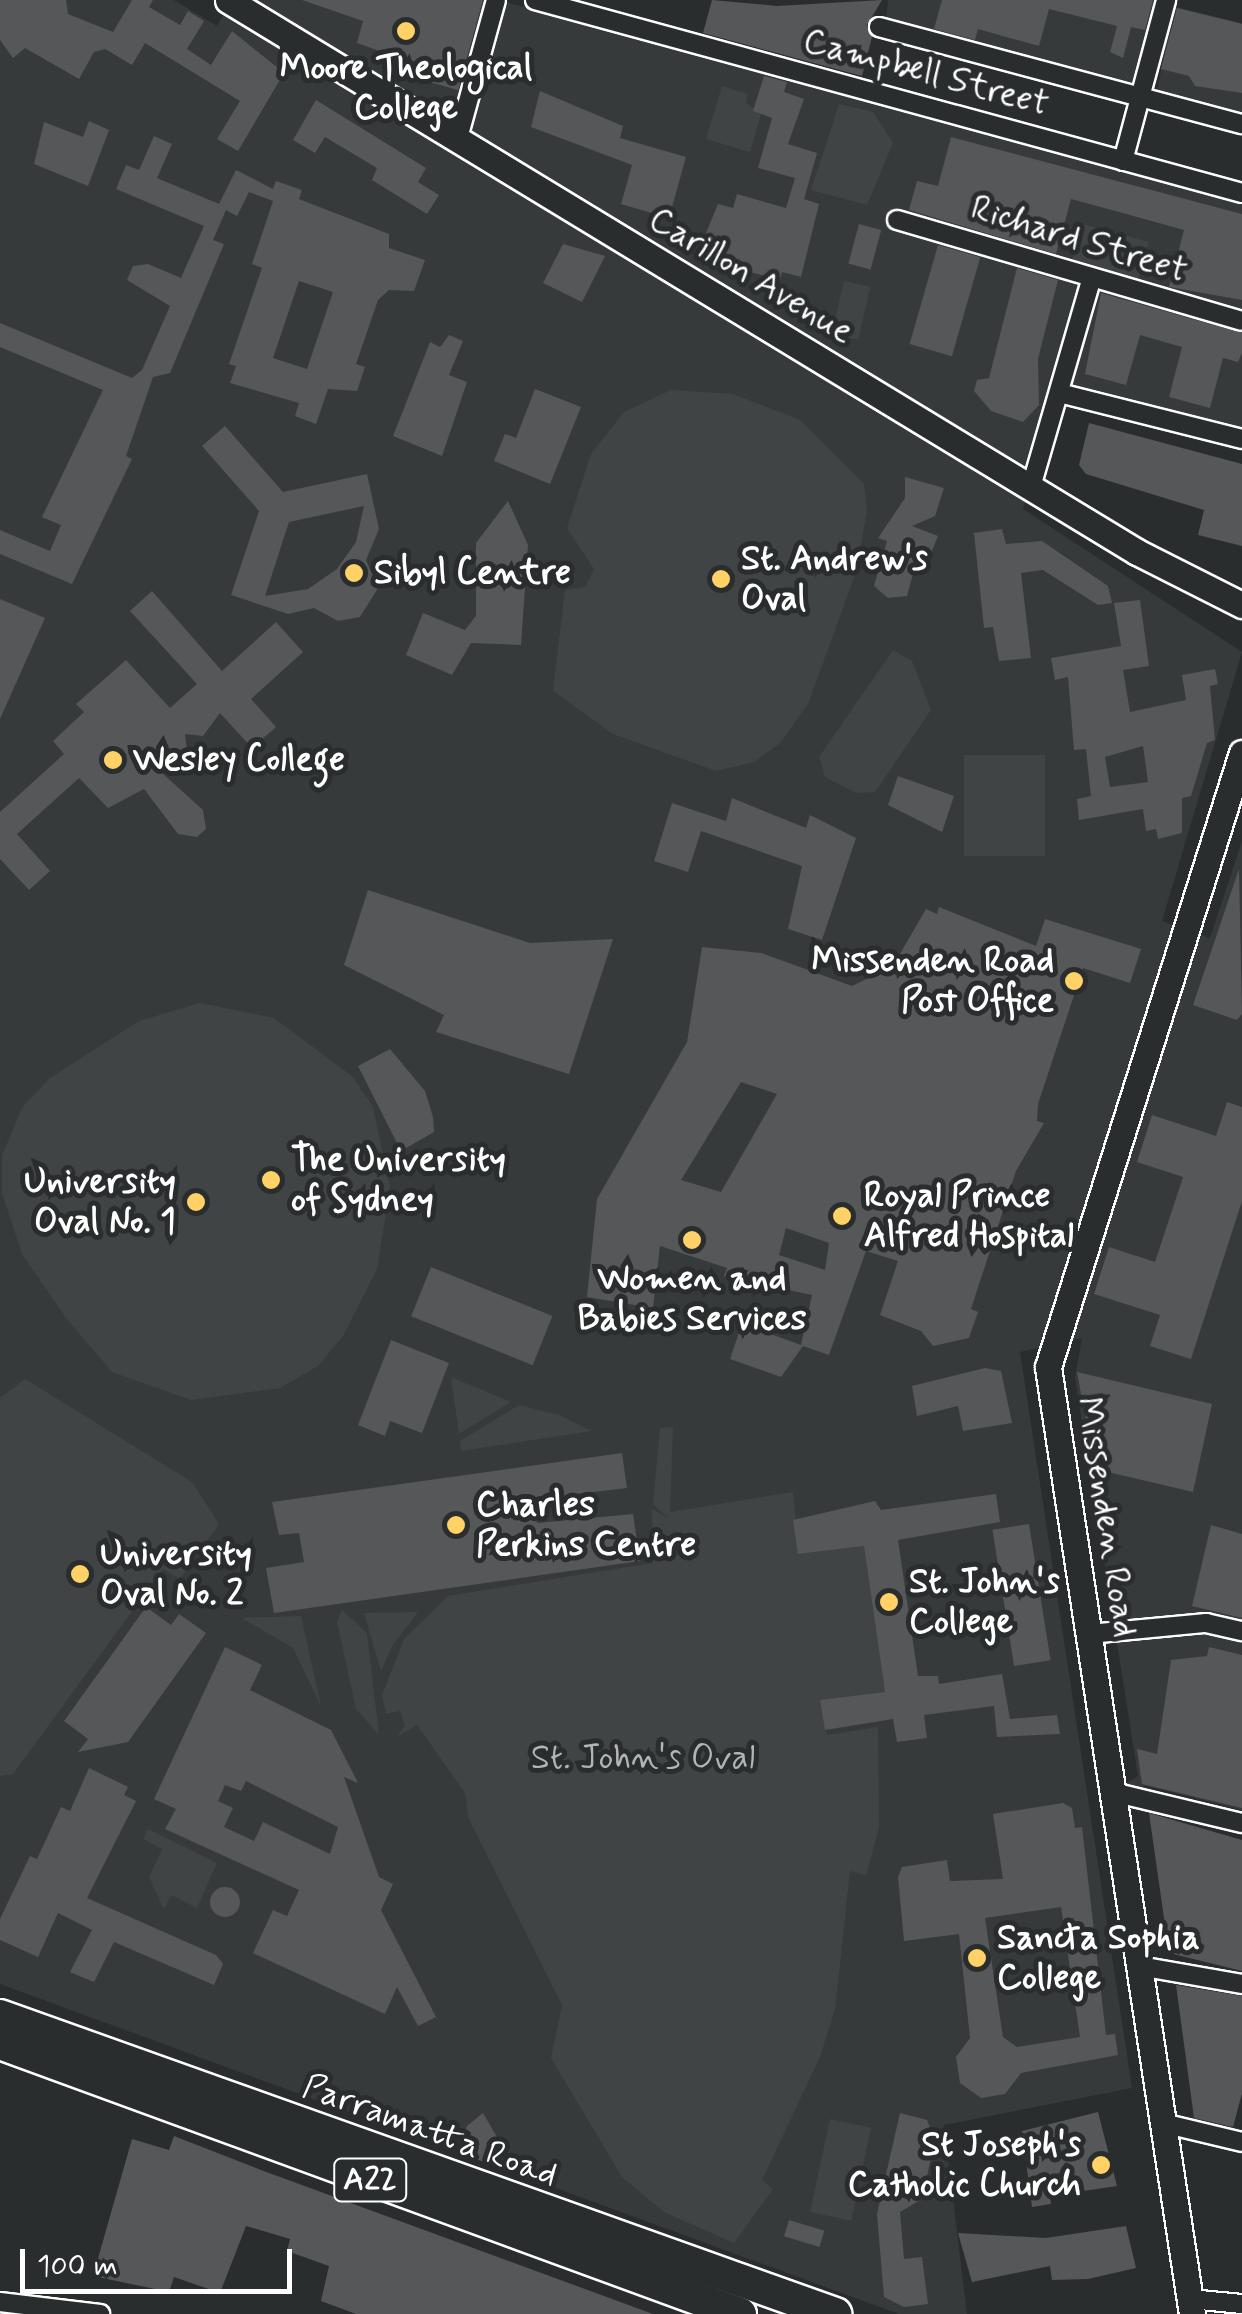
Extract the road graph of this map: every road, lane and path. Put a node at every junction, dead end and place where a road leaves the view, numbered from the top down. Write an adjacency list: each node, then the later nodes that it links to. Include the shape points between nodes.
1 (228, 0): 8 (street, Carillon Avenue)
2 (496, 0): 8 (street)
3 (534, 0): 9 (street, Campbell Street)
4 (1166, 0): 6 (street)
5 (879, 27): 6 (street)
6 (1140, 96): 7 (street); 9 (street)
7 (1242, 124)
8 (458, 138): 16 (street, Carillon Avenue)
9 (1123, 160): 10 (street, Campbell Street)
10 (1242, 193)
11 (897, 220): 12 (street, Richard Street)
12 (1091, 281): 13 (street, Richard Street); 14 (street)
13 (1242, 322)
14 (1063, 394): 15 (street); 16 (street)
15 (1242, 440)
16 (1030, 487): 17 (street, Carillon Avenue)
17 (1242, 606)
18 (1242, 754): 20 (street, Missenden Road, via 1050,1346)
19 (1242, 1631): 20 (street, via 1206,1622)
20 (1088, 1634): 21 (street, Missenden Road)
21 (1112, 1792): 22 (street); 23 (street, Missenden Road)
22 (1242, 1824)
23 (1139, 1966): 24 (street); 27 (street, Missenden Road)
24 (1242, 1984)
25 (0, 2016): 34 (highway, Parramatta Road / A22)
26 (0, 2043): 32 (highway, Parramatta Road / A22)
27 (1163, 2124): 28 (street); 31 (street, Missenden Road)
28 (1242, 2142)
29 (0, 2302): 33 (street)
30 (1242, 2304): 31 (street)
31 (1191, 2307)
32 (724, 2311)
33 (100, 2314)
34 (835, 2314)

